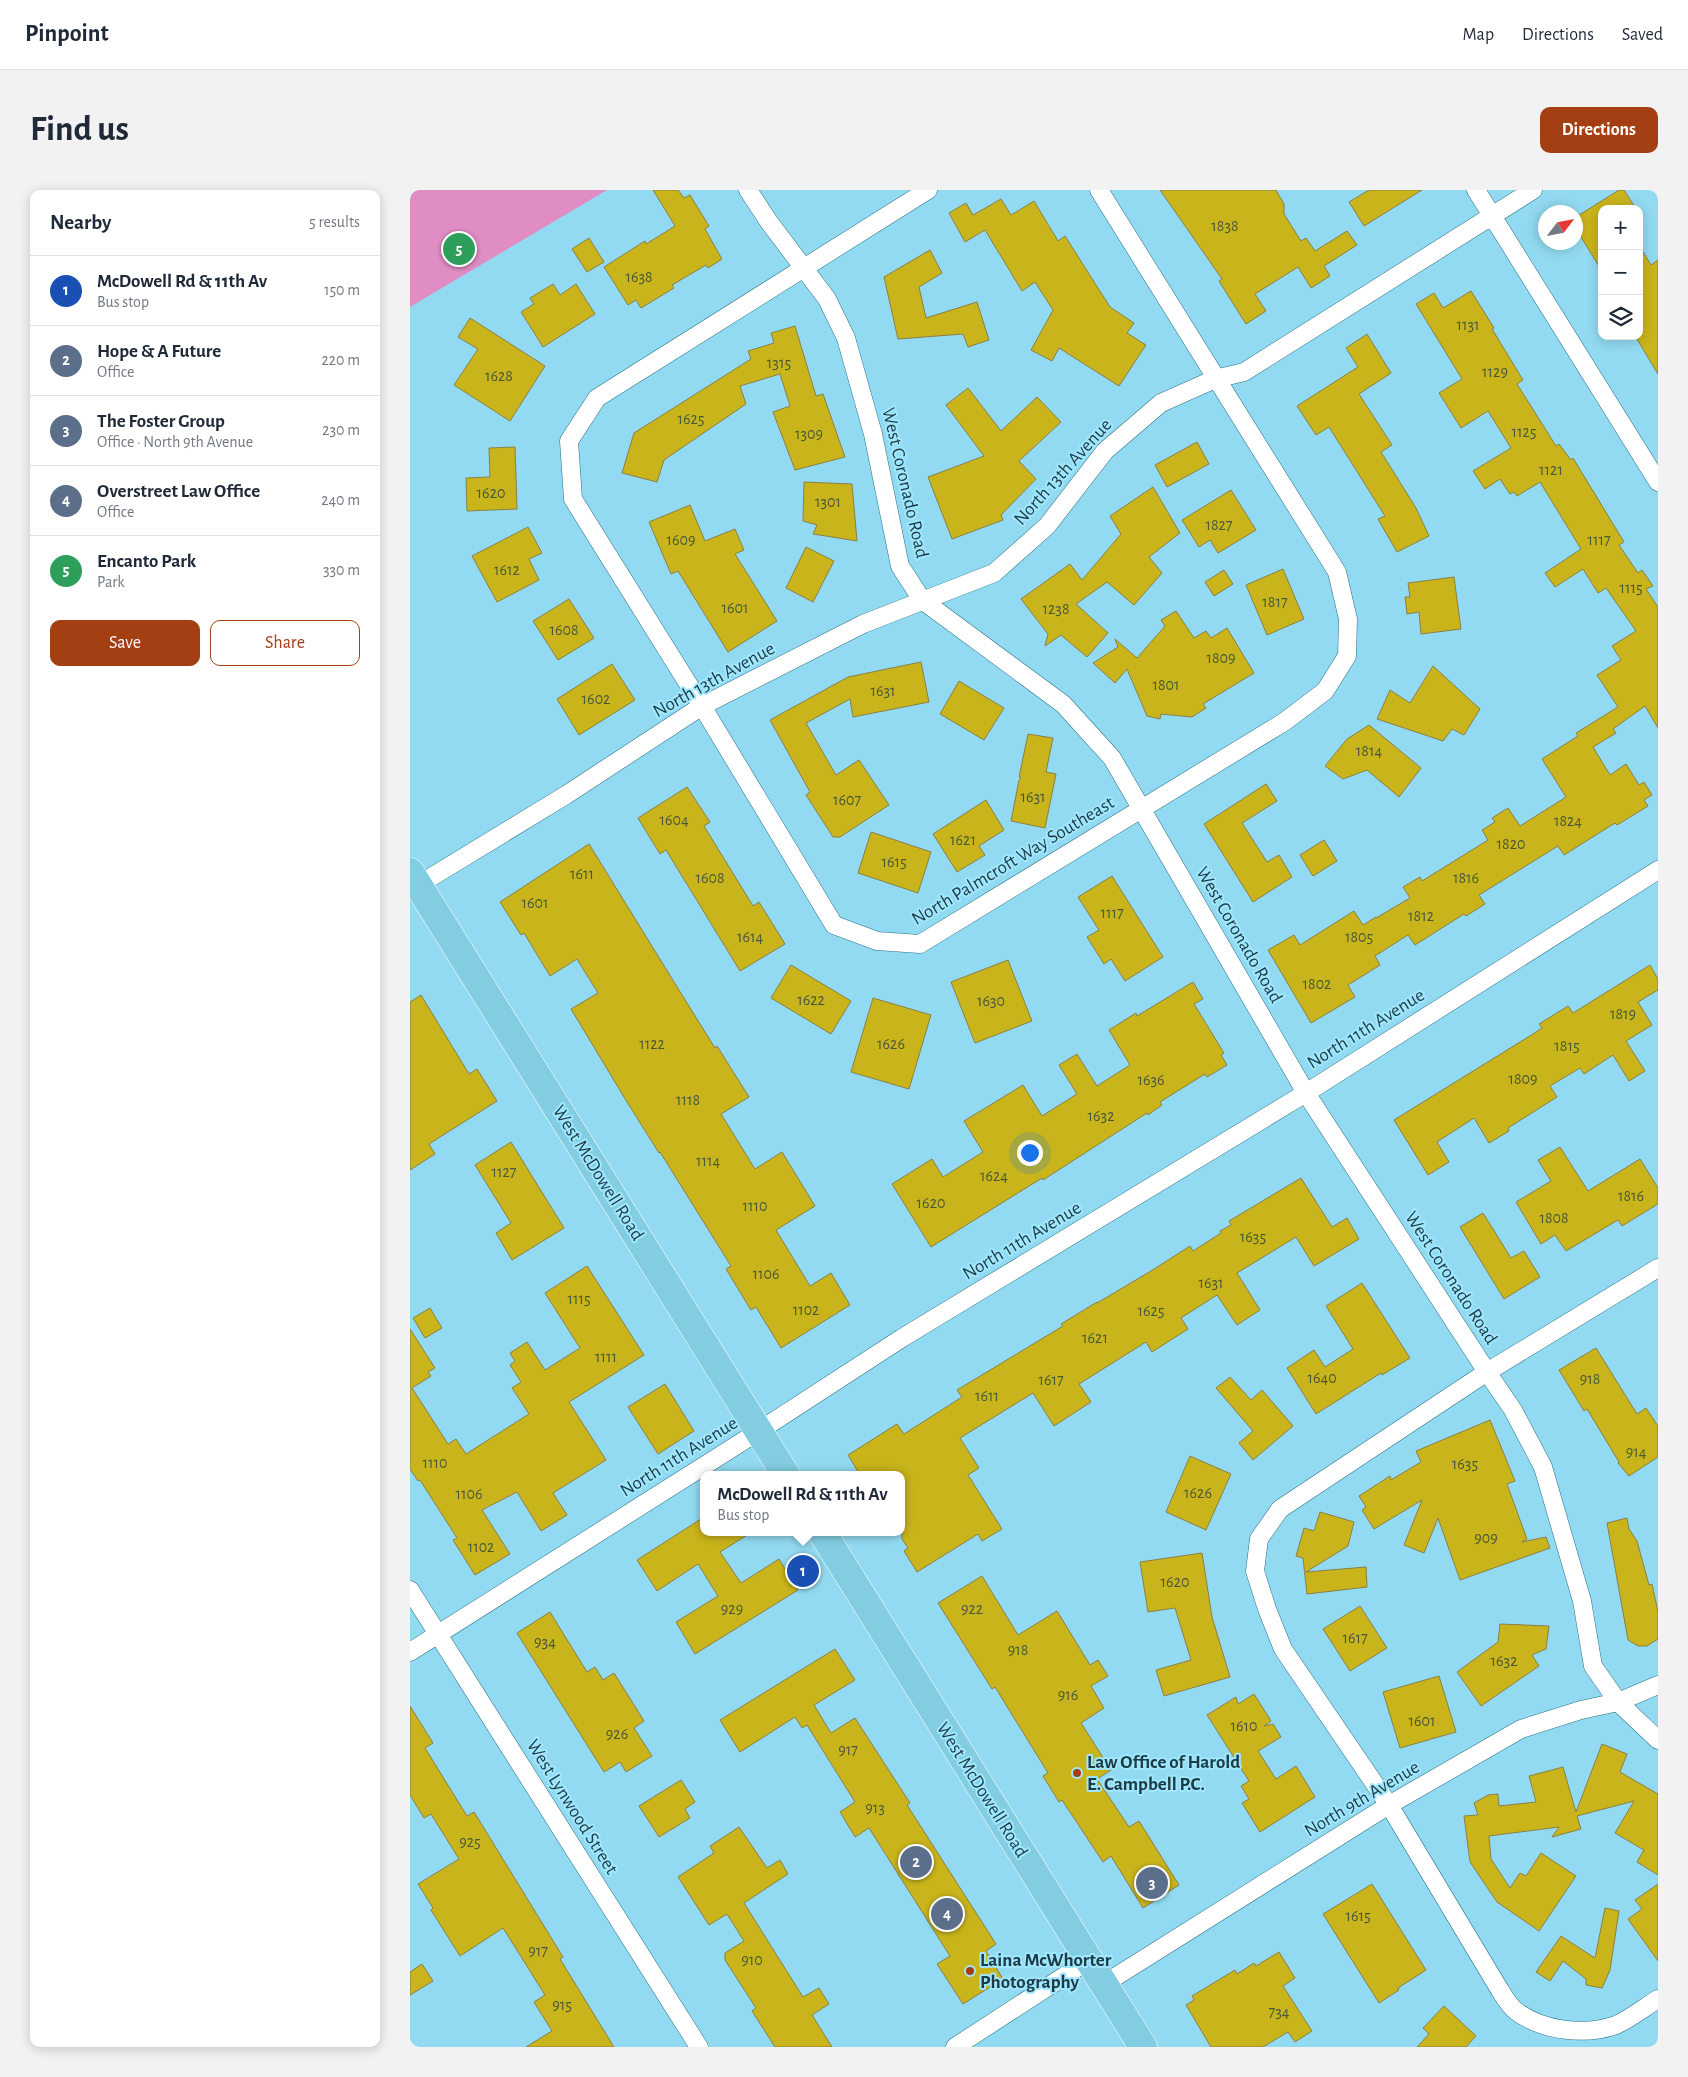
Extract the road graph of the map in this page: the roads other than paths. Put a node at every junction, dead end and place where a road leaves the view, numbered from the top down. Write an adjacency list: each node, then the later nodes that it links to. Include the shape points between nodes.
1 (748, 190): 7 (street, West Coronado Road)
2 (928, 190): 7 (street, North Palmcroft Way Southeast)
3 (1099, 190): 8 (street, North Palmcroft Way Southeast)
4 (1476, 190): 6 (street)
5 (1533, 190): 6 (street, North 13th Avenue)
6 (1492, 215): 8 (street, North 13th Avenue, via 1244,372); 9 (street)
7 (804, 267): 10 (street, West Coronado Road, via 827,299 846,338 873,434 900,566); 11 (street, North Palmcroft Way Southeast, via 597,398 569,441 573,499)
8 (1215, 379): 10 (street, North 13th Avenue, via 1161,403 1105,451 1047,526 994,573); 12 (street, North Palmcroft Way Southeast, via 1337,572 1348,619 1347,656 1325,691 1284,722)
9 (1658, 482)
10 (922, 600): 11 (street, North 13th Avenue, via 863,624); 12 (street, West Coronado Road, via 1064,704 1112,758)
11 (702, 706): 12 (street, North Palmcroft Way Southeast, via 834,925 876,941 920,944); 14 (street, North 13th Avenue, via 566,794)
12 (1141, 809): 15 (street, West Coronado Road)
13 (1658, 870): 15 (street, North 11th Avenue)
14 (413, 882): 18 (main road, West McDowell Road)
15 (1306, 1093): 17 (street, West Coronado Road); 18 (street, North 11th Avenue, via 902,1338)
16 (1658, 1268): 17 (street)
17 (1487, 1372): 25 (street, West Coronado Road, via 1513,1410 1543,1467 1582,1601 1593,1666); 27 (street, via 1280,1509 1259,1539 1255,1571 1283,1648)
18 (759, 1432): 19 (main road, West McDowell Road); 22 (street, North 11th Avenue)
19 (783, 1471)
20 (824, 1536): 28 (main road, West McDowell Road)
21 (410, 1590): 22 (street, West Lynwood Street)
22 (438, 1634): 23 (street, North 11th Avenue); 31 (street, West Lynwood Street)
23 (410, 1652)
24 (1658, 1685): 25 (street, North 9th Avenue)
25 (1618, 1702): 26 (street, West Coronado Road); 27 (street, North 9th Avenue, via 1581,1710 1521,1730)
26 (1658, 1740)
27 (1389, 1805): 29 (street, North 9th Avenue); 30 (street, via 1515,2011 1540,2024 1592,2030 1616,2024)
28 (1089, 1960): 29 (main road, West McDowell Road); 32 (street)
29 (1104, 1984): 33 (main road, West McDowell Road)
30 (1658, 1999)
31 (699, 2047)
32 (956, 2047)
33 (1143, 2047)

